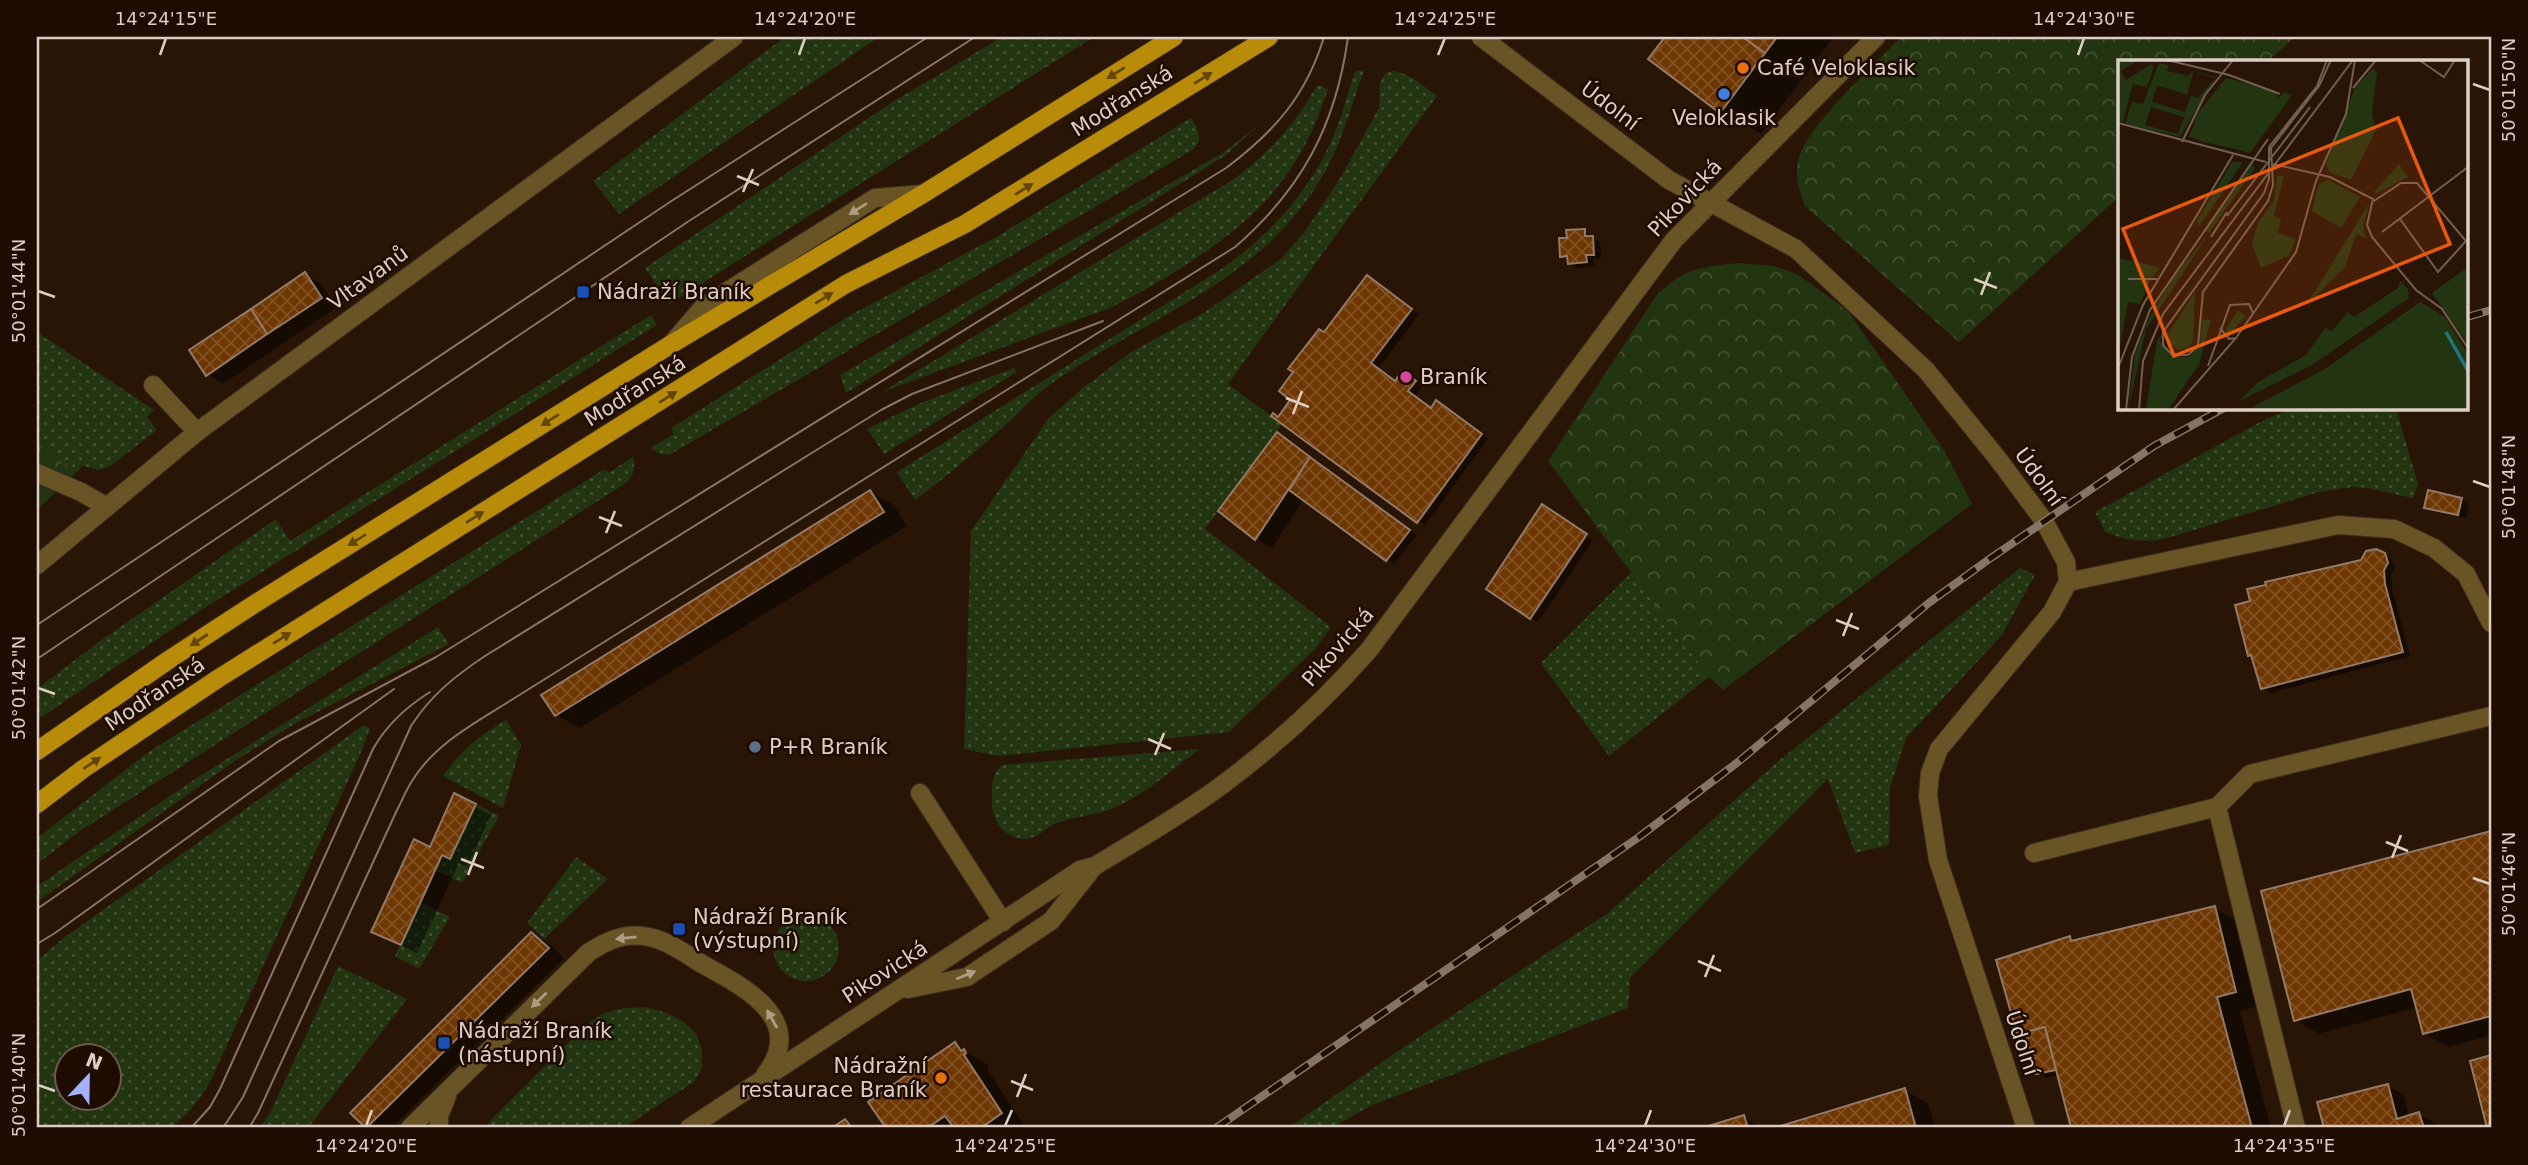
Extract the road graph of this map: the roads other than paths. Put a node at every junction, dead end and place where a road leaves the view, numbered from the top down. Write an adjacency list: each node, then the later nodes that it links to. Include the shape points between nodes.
1 (734, 37): 8 (street, Vltavanů)
2 (1174, 37): 15 (main road, Modřanská, one-way to 15, via 257,603)
3 (1269, 37): 17 (main road, Modřanská, one-way to 3, via 219,678 846,284 965,224)
4 (1481, 37): 6 (street, Údolní, via 1669,180)
5 (1876, 37): 6 (street, Pikovická)
6 (1709, 204): 12 (street, Údolní, via 1796,248 1926,370 2044,521 2066,562); 20 (street, Pikovická, via 1674,240 1369,650 1331,694 1220,787)
7 (153, 385): 8 (street)
8 (197, 432): 10 (street, Vltavanů)
9 (37, 474): 10 (street)
10 (107, 507): 11 (street, Vltavanů)
11 (37, 565)
12 (2068, 582): 13 (street, via 2338,525 2394,530 2434,548 2466,574); 28 (street, Údolní, via 2052,612 1939,748 1928,796 1938,860)
13 (2491, 622)
14 (2491, 716): 18 (street, via 2250,774)
15 (37, 751)
16 (920, 793): 21 (street)
17 (37, 804)
18 (2217, 807): 19 (street); 29 (street)
19 (2034, 853)
20 (1095, 866): 21 (street, Pikovická, via 1080,870); 22 (street, one-way to 20, via 967,977 1051,921)
21 (1003, 922): 22 (street, Pikovická)
22 (900, 990): 23 (street, Pikovická)
23 (761, 1081): 24 (street, one-way to 24, via 775,1059 779,1039 774,1017 759,999 667,943 625,936 588,953); 27 (street, Pikovická)
24 (454, 1083): 25 (street); 26 (street, via 439,1116)
25 (410, 1128)
26 (439, 1128)
27 (689, 1128)
28 (2026, 1128)
29 (2296, 1128)

